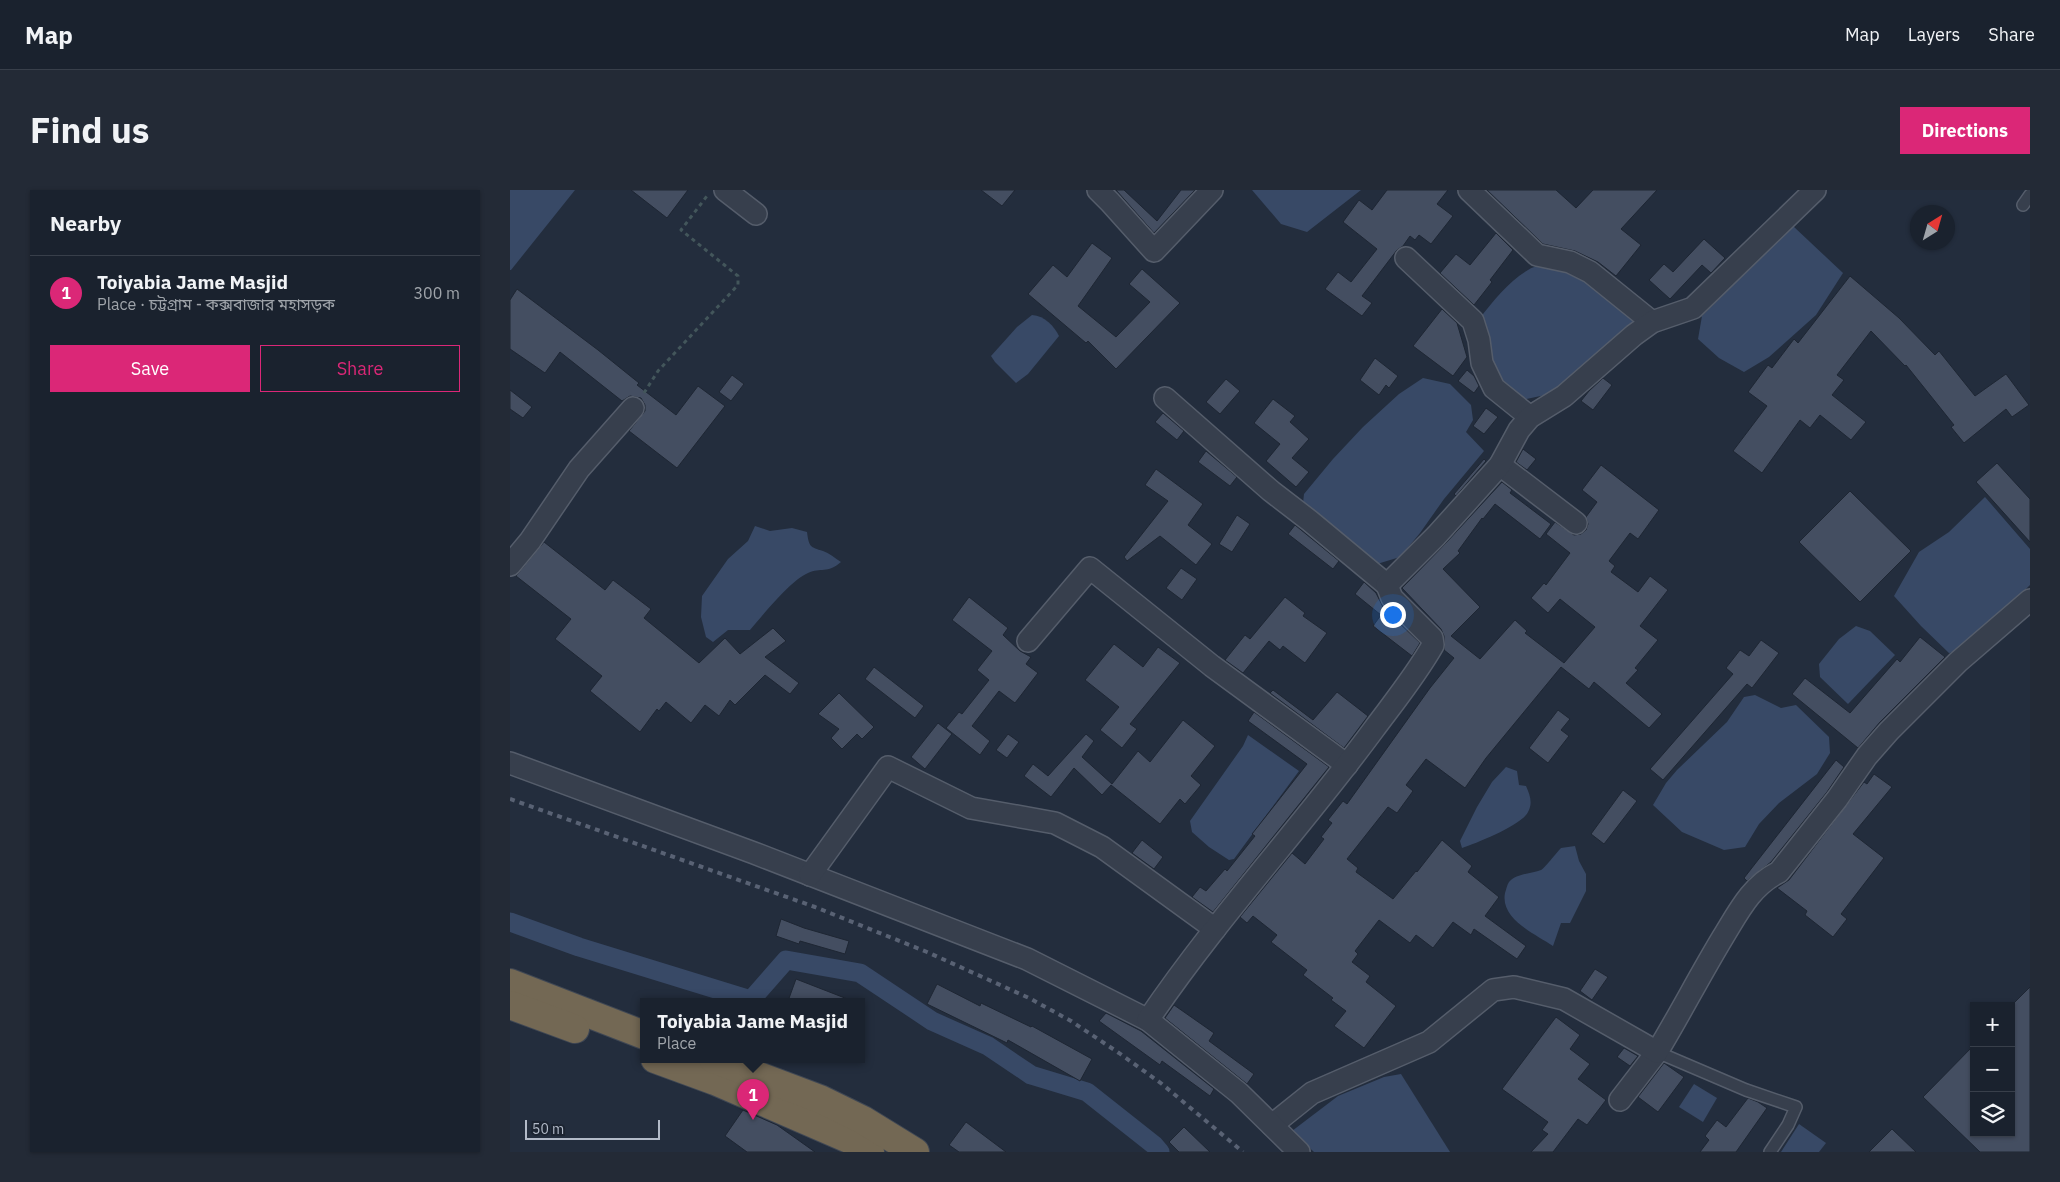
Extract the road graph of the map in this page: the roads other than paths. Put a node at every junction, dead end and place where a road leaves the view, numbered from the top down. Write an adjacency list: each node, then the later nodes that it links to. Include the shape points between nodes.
1 (725, 190): 8 (street)
2 (1098, 190): 3 (street, via 1154,251)
3 (1212, 190)
4 (1469, 190): 10 (street, via 1537,255 1570,262 1590,272)
5 (1815, 190): 10 (street, via 1693,308)
6 (2030, 195): 7 (lane)
7 (2023, 205)
8 (756, 214)
9 (1406, 258): 13 (street, via 1473,320 1482,363 1494,388)
10 (1652, 322): 13 (street, via 1564,396)
11 (1164, 398): 17 (street, via 1271,491)
12 (634, 408): 16 (street, via 580,469)
13 (1530, 417): 14 (street)
14 (1500, 465): 15 (street); 17 (street)
15 (1576, 523)
16 (510, 565)
17 (1387, 585): 21 (street, via 1392,598 1432,638 1433,645)
18 (2030, 600): 28 (street, via 1958,662 1889,731 1866,756 1837,800 1779,872 1752,892 1738,910)
19 (1028, 641): 21 (street, via 1090,568 1212,666)
20 (510, 763): 22 (street)
21 (1347, 765): 23 (street)
22 (810, 875): 23 (street, via 888,767 971,808 1054,823 1102,847); 26 (street, via 1027,959)
23 (1215, 929): 26 (street)
24 (510, 983): 27 (highway)
25 (510, 1005): 29 (highway)
26 (1148, 1020): 33 (street, via 1239,1093)
27 (640, 1033)
28 (1656, 1052): 32 (street); 33 (street, via 1564,999 1514,987 1493,990 1429,1042 1312,1094); 37 (lane, via 1796,1107)
29 (640, 1054)
30 (666, 1063): 34 (highway, via 851,1140)
31 (724, 1063): 35 (highway, via 820,1099)
32 (1620, 1100)
33 (1272, 1125): 36 (street)
34 (870, 1152)
35 (915, 1152)
36 (1300, 1152)
37 (1770, 1152)

